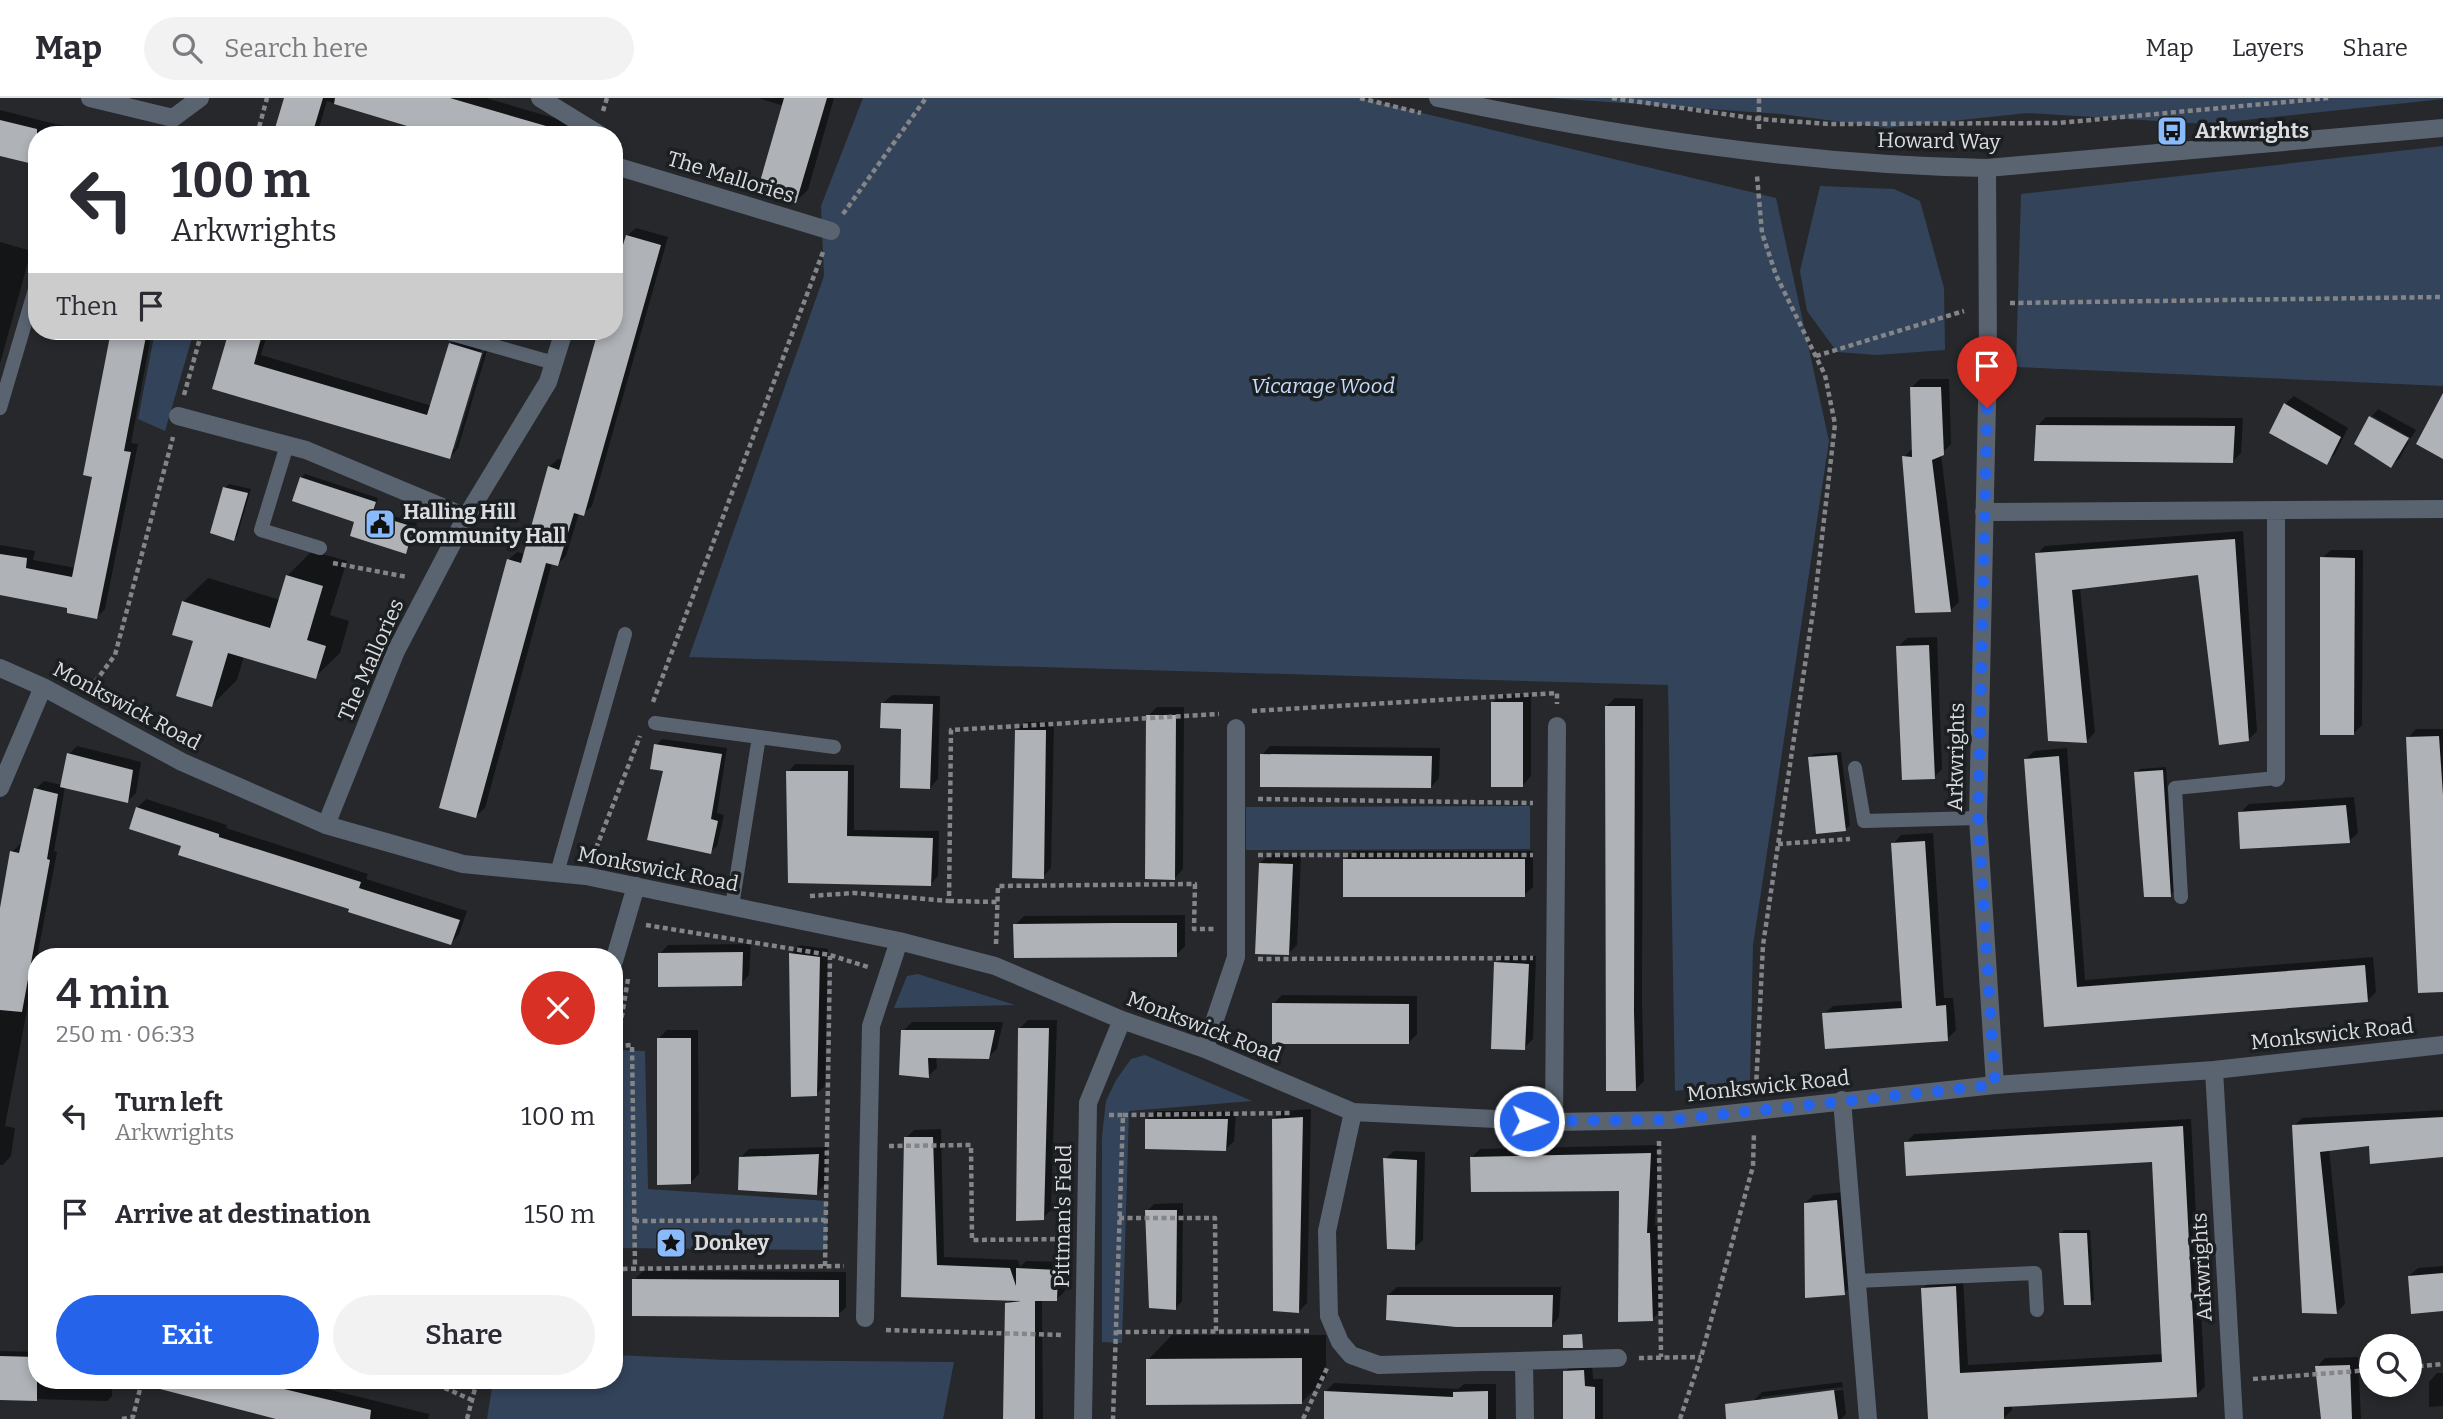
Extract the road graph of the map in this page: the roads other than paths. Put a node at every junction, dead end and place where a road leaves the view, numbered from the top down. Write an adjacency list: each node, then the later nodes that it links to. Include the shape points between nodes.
1 (90, 98): 2 (street, via 173,118)
2 (200, 98)
3 (540, 98): 5 (street)
4 (1438, 98): 7 (street, Howard Way, via 1553,122 1758,153)
5 (585, 126)
6 (2443, 128): 7 (street, Howard Way)
7 (1987, 168): 19 (street, Arkwrights)
8 (623, 171): 9 (street, The Mallories)
9 (831, 231)
10 (28, 313): 14 (lane)
11 (473, 340): 13 (lane)
12 (561, 340): 13 (street, The Mallories)
13 (554, 363): 20 (street, The Mallories, via 548,382)
14 (0, 408)
15 (178, 416): 16 (street)
16 (287, 445): 20 (street); 21 (lane, via 261,530)
17 (2443, 509): 18 (street)
18 (2276, 510): 19 (street); 31 (street)
19 (1983, 512): 33 (street, Arkwrights)
20 (466, 517): 34 (street, The Mallories, via 396,651)
21 (320, 548)
22 (625, 634): 35 (lane)
23 (0, 668): 24 (street, Monkswick Road)
24 (43, 687): 32 (street); 34 (street, Monkswick Road, via 182,762)
25 (652, 716): 28 (lane)
26 (1557, 726): 48 (street)
27 (1236, 728): 43 (street, via 1235,959)
28 (759, 737): 29 (lane); 38 (lane)
29 (834, 747)
30 (1855, 768): 33 (lane, via 1864,821)
31 (2276, 778): 37 (lane, via 2175,788)
32 (0, 788)
33 (1978, 818): 45 (street, Arkwrights)
34 (326, 825): 35 (street, Monkswick Road, via 463,864)
35 (557, 873): 36 (street, Monkswick Road)
36 (636, 886): 38 (street, Monkswick Road); 40 (street)
37 (2181, 897)
38 (732, 906): 39 (street, Monkswick Road)
39 (899, 940): 41 (street, Monkswick Road, via 995,966); 51 (street, via 871,1026)
40 (618, 948)
41 (1122, 1020): 43 (street, Monkswick Road); 54 (street, Pittman's Field, via 1088,1102)
42 (2443, 1045): 44 (street, Monkswick Road)
43 (1205, 1049): 47 (street, Monkswick Road)
44 (2214, 1070): 45 (street, Monkswick Road); 57 (street, Arkwrights)
45 (1995, 1085): 46 (street, Monkswick Road)
46 (1842, 1100): 48 (street, Monkswick Road, via 1659,1120); 49 (street)
47 (1353, 1112): 48 (street, Monkswick Road); 53 (street, via 1327,1231 1329,1316 1338,1336 1351,1355 1378,1365)
48 (1554, 1122)
49 (1857, 1281): 50 (lane, via 2035,1273); 56 (street)
50 (2037, 1310)
51 (865, 1318)
52 (1618, 1358): 53 (street)
53 (1524, 1362): 55 (street)
54 (1083, 1419)
55 (1525, 1419)
56 (1868, 1419)
57 (2234, 1419)

